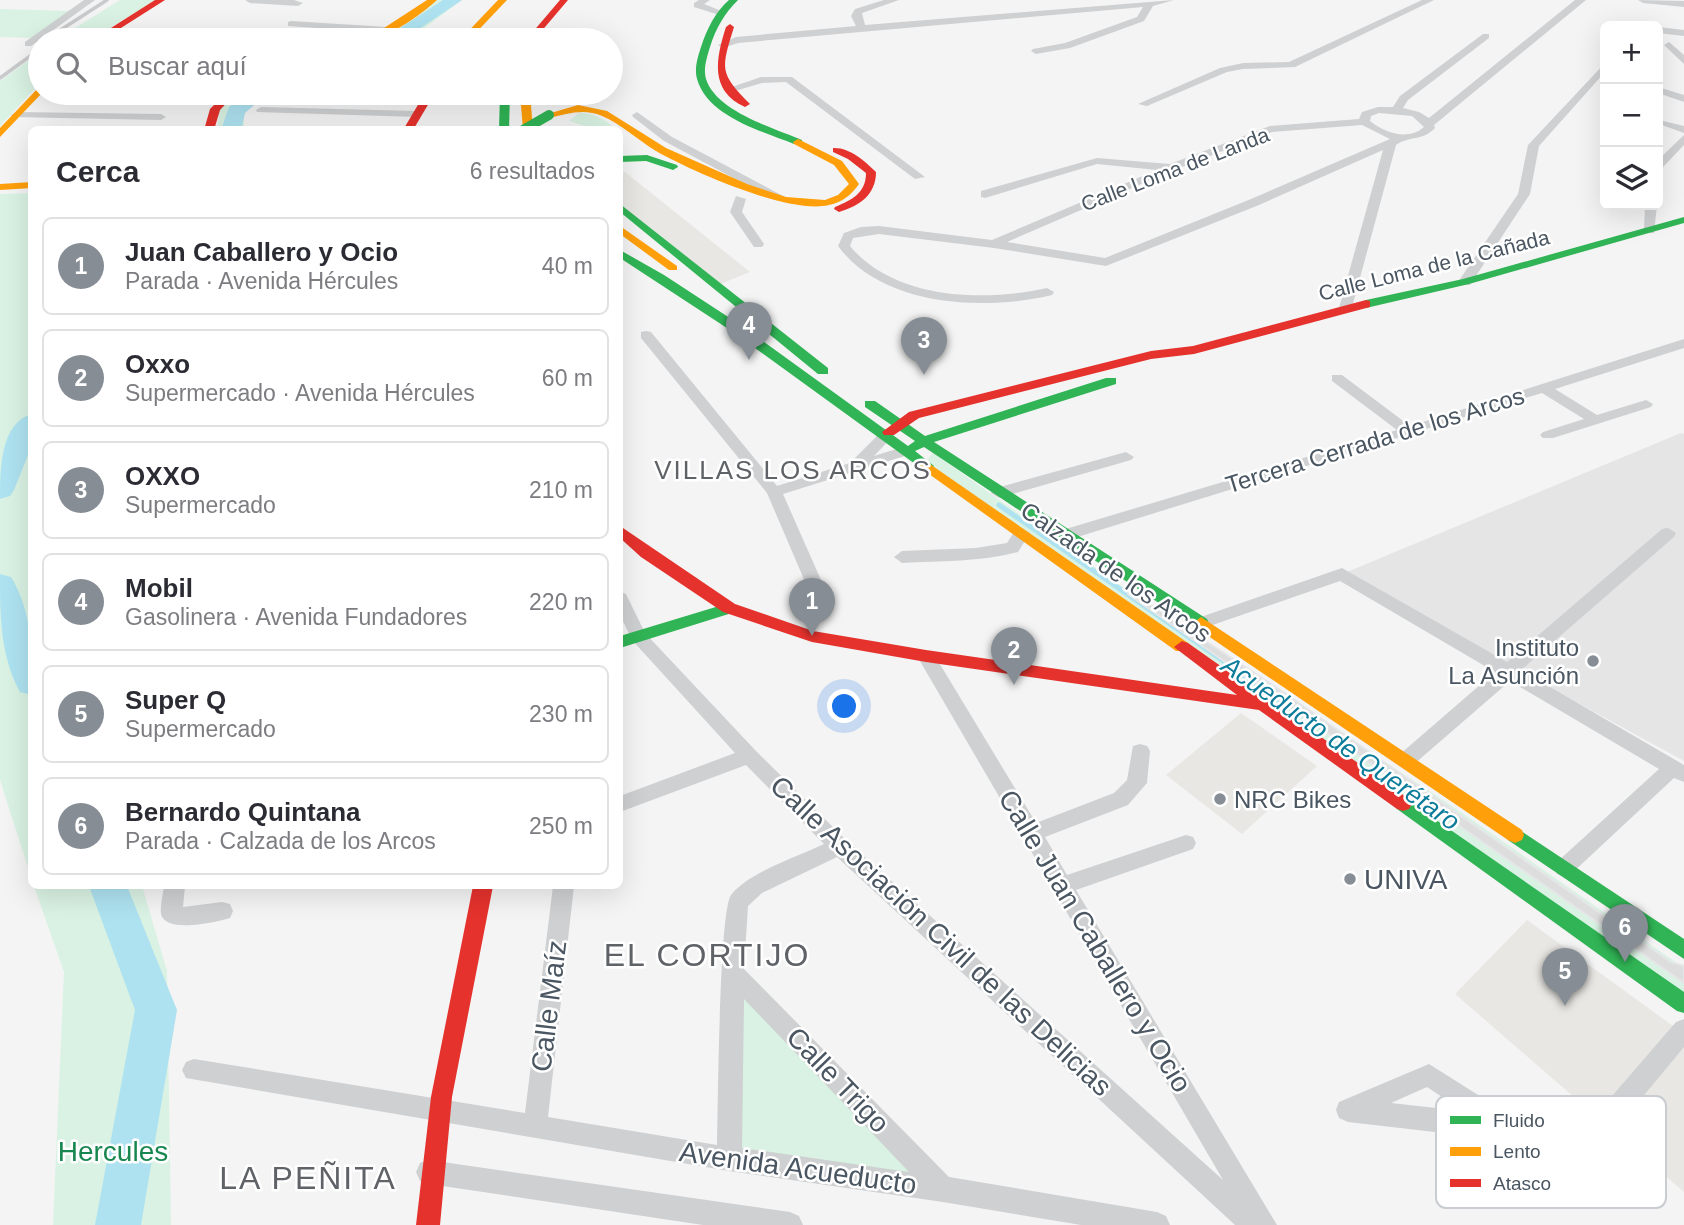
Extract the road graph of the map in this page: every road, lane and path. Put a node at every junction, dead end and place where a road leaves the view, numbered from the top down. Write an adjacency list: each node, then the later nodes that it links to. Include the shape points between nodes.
1 (90, 0): 25 (street)
2 (161, 0): 26 (street)
3 (250, 0): 18 (street)
4 (431, 0): 28 (street)
5 (503, 0): 29 (street)
6 (564, 0): 30 (street)
7 (576, 0): 31 (street)
8 (705, 0): 22 (street, via 697,5)
9 (734, 0): 22 (street)
10 (748, 0): 37 (street)
11 (894, 0): 32 (street, via 858,11)
12 (1007, 0): 23 (street)
13 (1079, 0): 21 (street)
14 (1169, 0): 19 (street)
15 (1429, 0): 45 (street, via 1291,65 1224,70)
16 (1581, 0): 62 (street)
17 (1643, 0): 20 (street)
18 (298, 3)
19 (1149, 4): 21 (street); 38 (street, via 1141,19 1066,46)
20 (1684, 5)
21 (1089, 7): 23 (street)
22 (719, 12): 37 (street)
23 (1013, 14): 32 (street)
24 (291, 24): 27 (street)
25 (51, 28)
26 (116, 28)
27 (355, 28)
28 (390, 28)
29 (476, 28)
30 (540, 28)
31 (554, 28)
32 (862, 29): 37 (street, via 736,40)
33 (1663, 31): 34 (street)
34 (1684, 33)
35 (1486, 36): 52 (street, via 1404,98)
36 (1670, 45): 39 (street)
37 (715, 47): 41 (street, via 720,77); 88 (street, via 701,79 709,93 722,105 844,166 853,184 839,199)
38 (1036, 51)
39 (1684, 61)
40 (1600, 74): 97 (street, via 1534,145 1524,194)
41 (728, 90): 83 (street, via 761,80 789,79); 87 (street, via 754,110 852,157 871,172 873,183 855,204 812,214 765,209)
42 (1663, 92): 43 (street)
43 (1684, 99)
44 (28, 102): 57 (street)
45 (1143, 104)
46 (219, 105): 66 (street)
47 (423, 105): 56 (street)
48 (505, 105): 68 (street)
49 (526, 105): 69 (street)
50 (168, 106): 59 (street)
51 (261, 110): 56 (street)
52 (1396, 110): 60 (street, via 1366,114); 62 (street)
53 (120, 111): 54 (street); 59 (street); 64 (street)
54 (74, 112): 57 (street); 63 (street)
55 (555, 113): 70 (street, bridge); 71 (street); 72 (street, via 593,108)
56 (417, 114): 67 (street)
57 (16, 115): 74 (street)
58 (637, 115): 88 (street, via 668,139)
59 (161, 117): 65 (street)
60 (1364, 122): 77 (street); 82 (street, Calle Loma de Landa, via 1270,129)
61 (1663, 122): 73 (street)
62 (1429, 124): 77 (street, via 1421,135)
63 (63, 126)
64 (110, 126)
65 (155, 126)
66 (210, 126)
67 (410, 126)
68 (504, 126)
69 (528, 126)
70 (531, 126)
71 (556, 126)
72 (625, 127): 76 (street); 78 (street)
73 (1684, 130)
74 (0, 134)
75 (1684, 138): 81 (street)
76 (623, 139)
77 (1396, 140): 94 (street, via 1105,262); 99 (street)
78 (659, 148): 80 (street, via 641,147 634,153); 88 (street, via 754,191)
79 (623, 157): 80 (street)
80 (640, 157): 87 (street, via 657,160)
81 (1663, 161)
82 (1170, 168): 86 (street, via 1097,161); 94 (street, Calle Loma de Landa)
83 (919, 177)
84 (28, 185): 85 (street)
85 (0, 187)
86 (985, 194)
87 (740, 199): 95 (street, via 736,212)
88 (790, 202)
89 (623, 209): 104 (street)
90 (1651, 210): 92 (street)
91 (1684, 220): 92 (street, Calle Loma de la Cañada)
92 (1650, 230): 97 (street, Calle Loma de la Cañada)
93 (623, 231): 104 (street)
94 (994, 243): 98 (street, via 879,230 848,236 844,246 851,257 888,280 948,296 1006,300)
95 (758, 244)
96 (627, 253): 112 (street, Calzada de los Arcos)
97 (1465, 282): 99 (street, Calle Loma de la Cañada)
98 (1047, 292)
99 (1346, 309): 102 (street, Calle Loma de la Cañada)
100 (646, 335): 116 (street)
101 (1684, 343): 105 (street, Tercera Cerrada de los Arcos)
102 (1194, 350): 108 (street, Calle Loma de la Cañada, via 1151,355 914,415); 111 (street, Calle Loma de la Cañada, via 1162,365)
103 (1337, 378): 109 (street)
104 (837, 382): 108 (street, Calzada de los Arcos)
105 (1542, 387): 107 (street); 109 (street, Tercera Cerrada de los Arcos)
106 (1646, 404): 107 (street)
107 (1594, 419): 110 (street)
108 (898, 424): 111 (street, Calzada de los Arcos); 112 (street, Calle Loma de la Cañada)
109 (1408, 431): 121 (street, Tercera Cerrada de los Arcos)
110 (1548, 435)
111 (925, 442): 112 (street, Calle Loma de la Cañada); 115 (street, Calzada de los Arcos)
112 (896, 444): 114 (street); 114 (street); 117 (street, Calzada de los Arcos)
113 (1126, 457): 115 (street)
114 (856, 465): 116 (street)
115 (997, 491): 117 (street); 121 (street, Calzada de los Arcos)
116 (774, 492): 123 (street)
117 (975, 500): 118 (street, Calzada de los Arcos)
118 (1022, 533): 122 (street, via 1012,548); 131 (street, Calzada de los Arcos)
119 (1668, 533): 129 (street)
120 (623, 534): 124 (street)
121 (1065, 535): 126 (street, Calzada de los Arcos)
122 (902, 557)
123 (812, 580)
124 (729, 608): 127 (street); 128 (street, via 812,636)
125 (623, 612): 127 (street, Calle Asociación Civil de las Delicias)
126 (1201, 623): 129 (street, via 1342,575); 130 (street, Calzada de los Arcos)
127 (629, 639): 133 (street, Calle Asociación Civil de las Delicias)
128 (926, 656): 131 (street); 137 (street, Calle Juan Caballero y Ocio)
129 (1507, 670): 134 (street); 135 (street)
130 (1296, 685): 131 (street); 134 (street, Calzada de los Arcos)
131 (1263, 705): 146 (street, Calzada de los Arcos)
132 (1140, 751): 137 (street, via 1137,783 1121,799)
133 (749, 756): 136 (street); 139 (street, Calle Asociación Civil de las Delicias)
134 (1406, 760): 140 (street, Calzada de los Arcos)
135 (1679, 770): 140 (street)
136 (623, 803)
137 (1031, 834): 141 (street, Calle Juan Caballero y Ocio)
138 (1186, 843): 141 (street)
139 (839, 846): 148 (street, via 754,887 738,902); 163 (street, Calle Asociación Civil de las Delicias)
140 (1564, 868): 146 (street, Calzada de los Arcos)
141 (1062, 886): 164 (street, Calle Juan Caballero y Ocio)
142 (175, 889): 145 (street, via 172,914 178,918)
143 (482, 889): 154 (street)
144 (564, 889): 156 (street, Calle Maíz)
145 (222, 911)
146 (1593, 914): 147 (street, Calzada de los Arcos); 149 (street, Calzada de los Arcos)
147 (1684, 950)
148 (733, 972): 157 (street); 159 (street, Calle Trigo)
149 (1684, 1004)
150 (1684, 1030): 153 (street)
151 (194, 1070): 154 (street, Avenida Acueducto)
152 (1461, 1096): 155 (street, via 1429,1075 1348,1110)
153 (1628, 1096)
154 (439, 1112): 156 (street, Avenida Acueducto); 158 (street)
155 (1436, 1120)
156 (534, 1127): 157 (street, Avenida Acueducto)
157 (729, 1159): 159 (street, Avenida Acueducto)
158 (429, 1172): 160 (street); 161 (street)
159 (943, 1189): 162 (street, Avenida Acueducto)
160 (428, 1225)
161 (790, 1225)
162 (1157, 1225)
163 (1254, 1225)
164 (1264, 1225)

